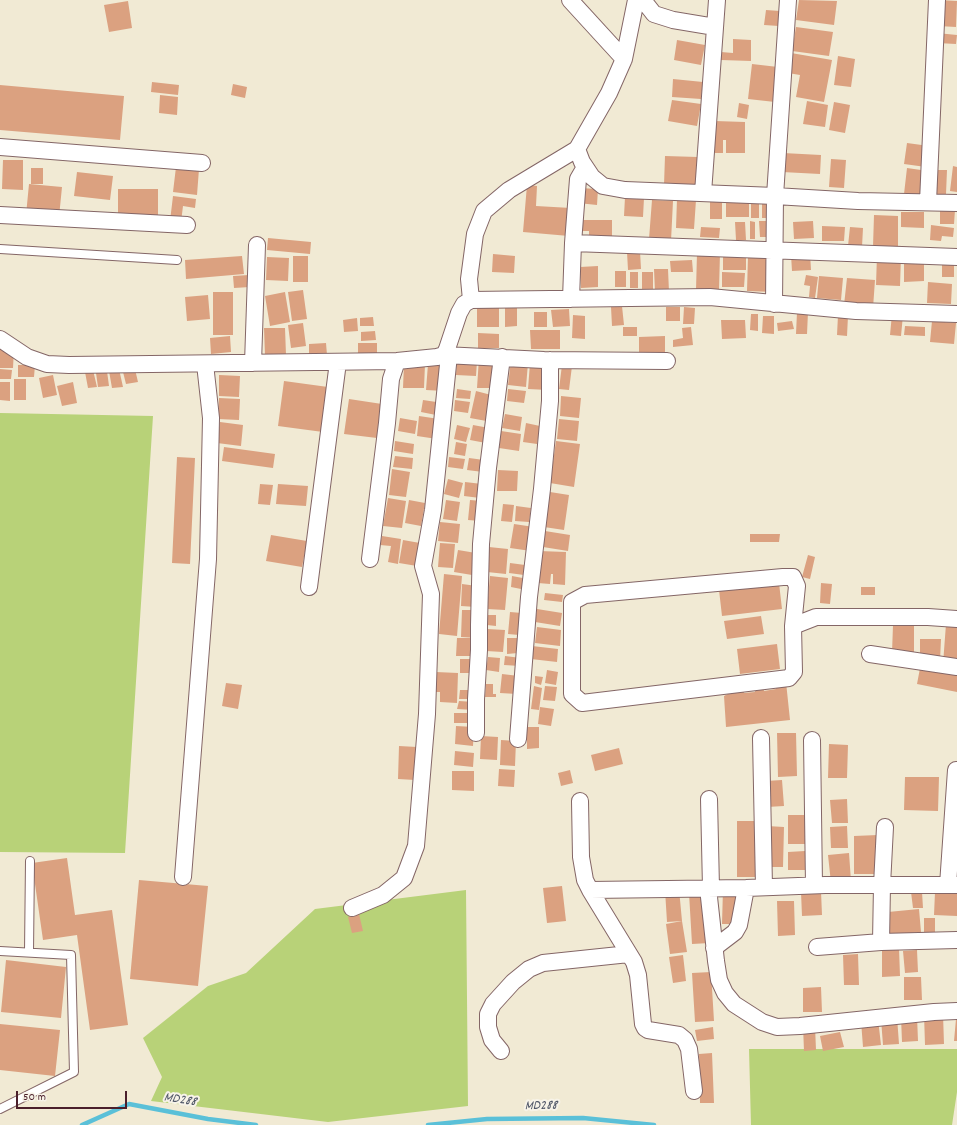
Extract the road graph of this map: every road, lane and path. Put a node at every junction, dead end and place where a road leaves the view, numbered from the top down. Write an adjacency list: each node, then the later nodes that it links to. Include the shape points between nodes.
1 (570, 0): 8 (street)
2 (636, 0): 8 (street)
3 (643, 0): 7 (street, via 654,14)
4 (717, 0): 7 (street)
5 (788, 0): 14 (street)
6 (937, 0): 15 (street)
7 (715, 27): 13 (street)
8 (624, 59): 10 (street, via 609,93)
9 (0, 147): 11 (street)
10 (577, 149): 12 (street); 26 (street, via 509,190 484,212 475,234 469,279)
11 (202, 163)
12 (585, 167): 13 (street, via 603,186 625,190); 19 (street, via 578,179)
13 (703, 193): 14 (street)
14 (774, 196): 15 (street); 22 (street)
15 (928, 202): 16 (street)
16 (957, 204)
17 (0, 215): 18 (street)
18 (187, 225)
19 (573, 243): 22 (street); 25 (street)
20 (257, 245): 36 (street)
21 (0, 249): 24 (lane)
22 (774, 250): 23 (street); 27 (street)
23 (957, 256)
24 (177, 260)
25 (571, 299): 26 (street); 27 (street, via 710,298)
26 (471, 300): 30 (street, via 464,304 459,313)
27 (774, 304): 28 (street, via 856,311)
28 (957, 314)
29 (0, 339): 37 (street, via 27,357 47,364)
30 (446, 355): 31 (street); 33 (street); 61 (street, via 433,510 423,566 431,594 427,714 416,846 404,878 384,895)
31 (502, 357): 32 (street); 44 (street, via 481,544)
32 (550, 360): 34 (street); 46 (street, via 550,401 529,597)
33 (397, 361): 35 (street); 38 (street, via 391,379)
34 (667, 361)
35 (338, 362): 36 (street); 39 (street)
36 (253, 363): 37 (street)
37 (205, 364): 53 (street, via 211,418 208,559)
38 (370, 559)
39 (309, 587)
40 (957, 619): 41 (street, via 816,617)
41 (793, 626): 41 (street, via 794,672 789,678 582,703 572,694 572,602 585,595 793,577 798,586)
42 (870, 654): 43 (street)
43 (957, 667)
44 (476, 733)
45 (761, 738): 57 (street)
46 (518, 739)
47 (812, 740): 54 (street)
48 (956, 770): 56 (street)
49 (710, 800): 58 (street)
50 (580, 801): 60 (street, via 580,857)
51 (885, 827): 55 (street)
52 (30, 861): 67 (lane)
53 (183, 877)
54 (814, 885): 55 (street); 57 (street)
55 (882, 885): 56 (street); 63 (street)
56 (952, 885)
57 (764, 887): 59 (street)
58 (710, 888): 59 (street); 60 (street); 65 (street)
59 (746, 888): 65 (street, via 739,925 735,932)
60 (590, 890): 68 (street)
61 (352, 908)
62 (957, 940): 63 (street)
63 (881, 942): 64 (street)
64 (817, 947)
65 (714, 948): 69 (street, via 719,980 725,993 734,1004 762,1022 777,1027)
66 (0, 951): 67 (lane)
67 (29, 952): 72 (lane, via 71,955 74,1072)
68 (629, 954): 70 (street, via 543,963 529,969 513,982 493,1004 488,1014 492,1040); 71 (street, via 638,975 643,1024 648,1030 679,1035 685,1040 689,1049)
69 (957, 1012)
70 (501, 1051)
71 (694, 1091)
72 (0, 1109)

